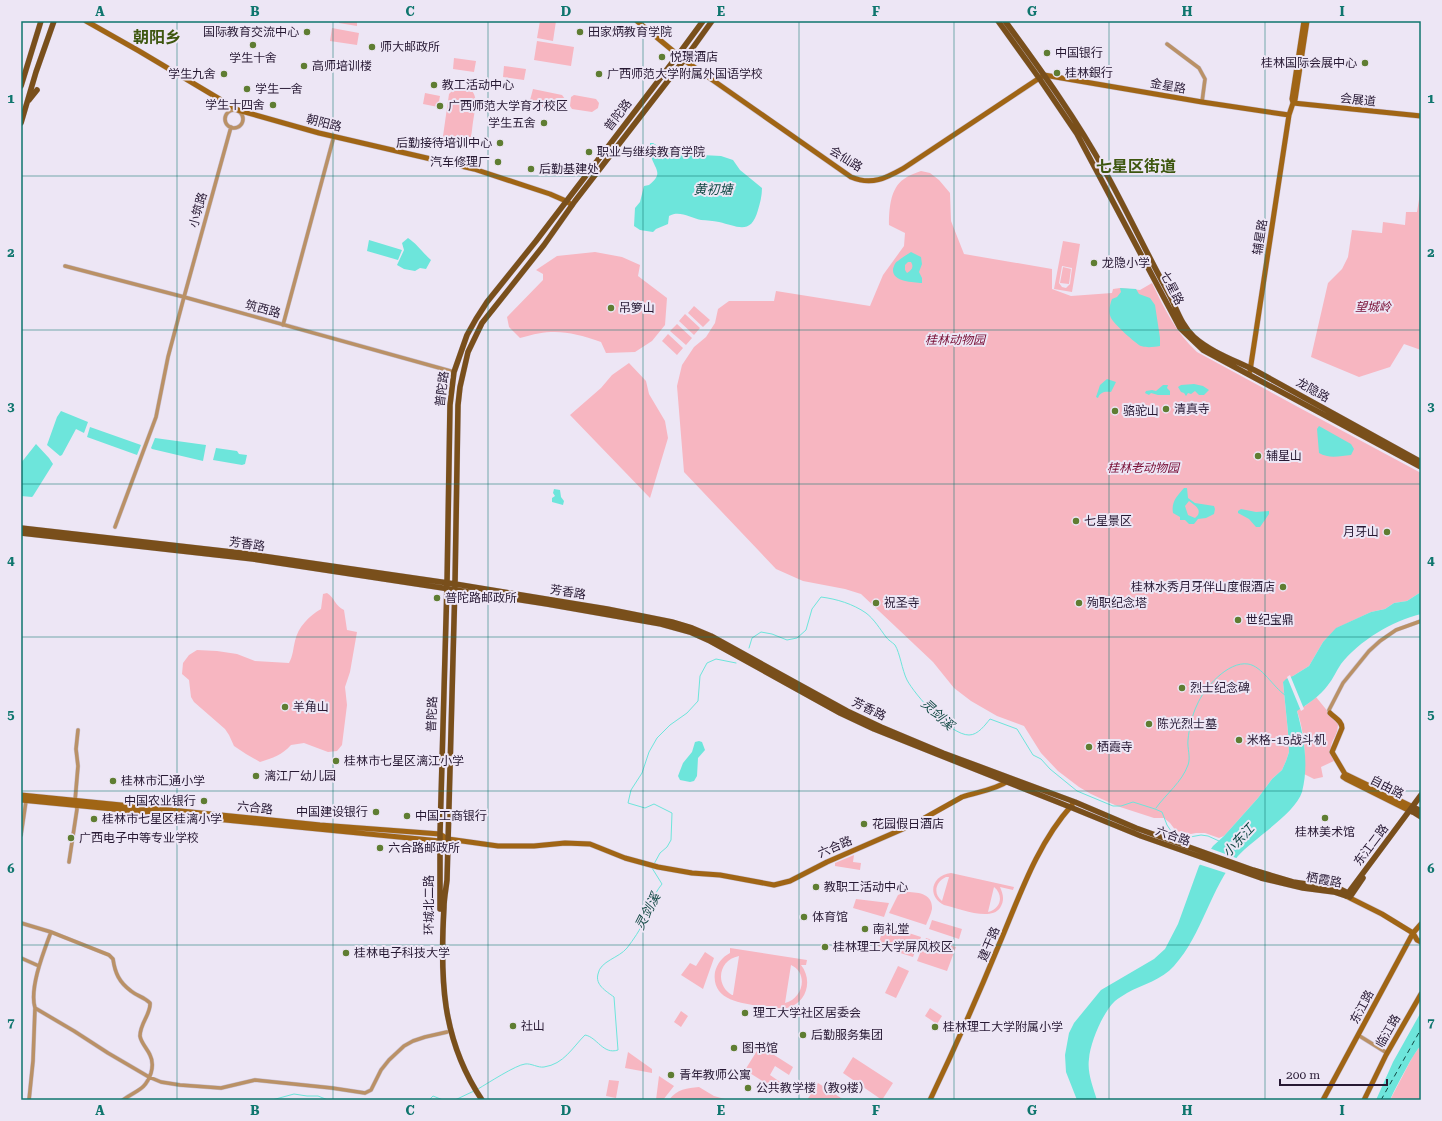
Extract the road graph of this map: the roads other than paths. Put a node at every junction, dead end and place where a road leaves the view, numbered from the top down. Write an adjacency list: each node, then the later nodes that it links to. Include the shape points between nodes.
1 (41, 21): 14 (main road)
2 (54, 21): 21 (main road)
3 (86, 21): 22 (street, 朝阳路)
4 (637, 21): 12 (street, 会仙路)
5 (703, 21): 12 (main road, 普陀路)
6 (712, 21): 13 (main road, 普陀路)
7 (998, 21): 16 (main road, 七星路)
8 (1005, 21): 16 (main road, 七星路)
9 (1304, 21): 20 (street, 辅星路)
10 (1307, 21): 20 (street, 辅星路)
11 (1167, 44): 19 (street, via 1199,68 1205,79)
12 (678, 55): 13 (street, 会仙路); 28 (main road, 普陀路)
13 (684, 60): 16 (street, 会仙路, via 851,177 862,181 884,179 904,168); 29 (main road, 普陀路)
14 (26, 68): 15 (main road); 17 (main road)
15 (21, 76)
16 (1042, 76): 19 (street, 金星路); 33 (main road, 七星路, via 1078,125 1106,172 1184,326); 36 (main road, 七星路, via 1077,134 1180,328 1203,350)
17 (21, 86)
18 (37, 90): 21 (main road)
19 (1202, 102): 23 (street, 金星路)
20 (1293, 103): 23 (street, 辅星路); 24 (street, 会展道)
21 (26, 105): 25 (main road)
22 (238, 110): 26 (street, via 242,114 242,123 237,127); 26 (street, via 229,111 225,115 226,124); 27 (street, 朝阳路)
23 (1289, 115): 34 (street, 辅星路)
24 (1421, 116)
25 (21, 123)
26 (231, 127): 31 (street, 小筑路)
27 (334, 136): 28 (street, 朝阳路, via 474,169); 32 (street)
28 (566, 201): 29 (street, 朝阳路); 35 (main road, 普陀路, via 487,302 461,350)
29 (572, 205): 43 (main road, 普陀路, via 482,323 468,352 458,405)
30 (65, 266): 31 (street, 筑西路)
31 (184, 297): 32 (street, 筑西路); 39 (street, 小筑路, via 156,417)
32 (283, 325): 35 (street, 筑西路)
33 (1194, 337): 34 (main road, 龙隐路)
34 (1250, 368): 36 (street, 辅星路); 37 (main road, 龙隐路)
35 (454, 372): 42 (main road, 普陀路, via 450,405)
36 (1249, 374): 38 (main road, 七星路)
37 (1421, 462)
38 (1421, 467)
39 (115, 527)
40 (21, 528): 42 (main road, 芳香路, via 241,554)
41 (21, 533): 42 (main road, 芳香路, via 253,559)
42 (447, 586): 43 (main road, 芳香路); 57 (main road, 普陀路)
43 (455, 587): 47 (main road, 芳香路, via 653,622 690,632 874,729); 59 (main road, 普陀路)
44 (1421, 621): 45 (street, via 1396,630 1369,651 1344,683 1329,710)
45 (1330, 713): 55 (street, 自由路, via 1342,725 1332,752 1344,775)
46 (78, 730): 53 (street)
47 (1009, 780): 52 (main road, 芳香路); 54 (main road, 芳香路); 59 (street, 六合路, via 962,798 912,826 782,884 774,885 658,867 624,858 590,844 498,846)
48 (21, 795): 53 (street, 六合路)
49 (1421, 795): 55 (main road)
50 (23, 801): 53 (street, 六合路); 58 (street)
51 (1421, 801): 55 (main road)
52 (1075, 802): 54 (street, 建干路); 61 (main road, 六合路)
53 (75, 803): 57 (street, 六合路); 60 (street, 六合路); 62 (street, via 77,809)
54 (1070, 807): 61 (main road, 六合路, via 1141,836); 81 (street, 建干路, via 1034,863)
55 (1414, 810): 56 (main road, 自由路); 63 (main road, 东江二路)
56 (1421, 817)
57 (440, 834): 59 (street); 60 (main road, 普陀路)
58 (21, 835)
59 (448, 839): 60 (street, 六合路); 77 (main road, 环城北二路, via 443,930 443,992 454,1043)
60 (440, 840): 73 (main road, 环城北二路, via 439,972)
61 (1203, 855): 63 (main road, 栖霞路, via 1236,867 1293,882 1340,889)
62 (69, 862)
63 (1349, 895): 67 (street, 栖霞路)
64 (21, 923): 66 (street)
65 (1421, 924): 67 (street, 东江路)
66 (51, 932): 70 (street); 76 (street, via 109,955 113,959 117,975 131,991 150,1003 140,1036 152,1063)
67 (1414, 932): 68 (street, 栖霞路, via 1417,940); 74 (street, 东江路)
68 (1421, 942)
69 (21, 958): 70 (street)
70 (39, 966): 72 (street)
71 (1421, 994): 75 (street, 临江路)
72 (34, 1008): 76 (street); 79 (street)
73 (447, 1032): 76 (street, via 425,1037 404,1046 381,1070 371,1090 365,1093 254,1080 221,1088 167,1083); 77 (main road, 环城北二路, via 456,1058)
74 (1358, 1035): 75 (street); 82 (street, 东江路)
75 (1387, 1053): 83 (street, 临江路)
76 (149, 1077): 80 (street, via 146,1084)
77 (470, 1085): 78 (main road)
78 (478, 1098)
79 (29, 1100)
80 (123, 1100)
81 (930, 1100)
82 (1323, 1100)
83 (1364, 1100)

